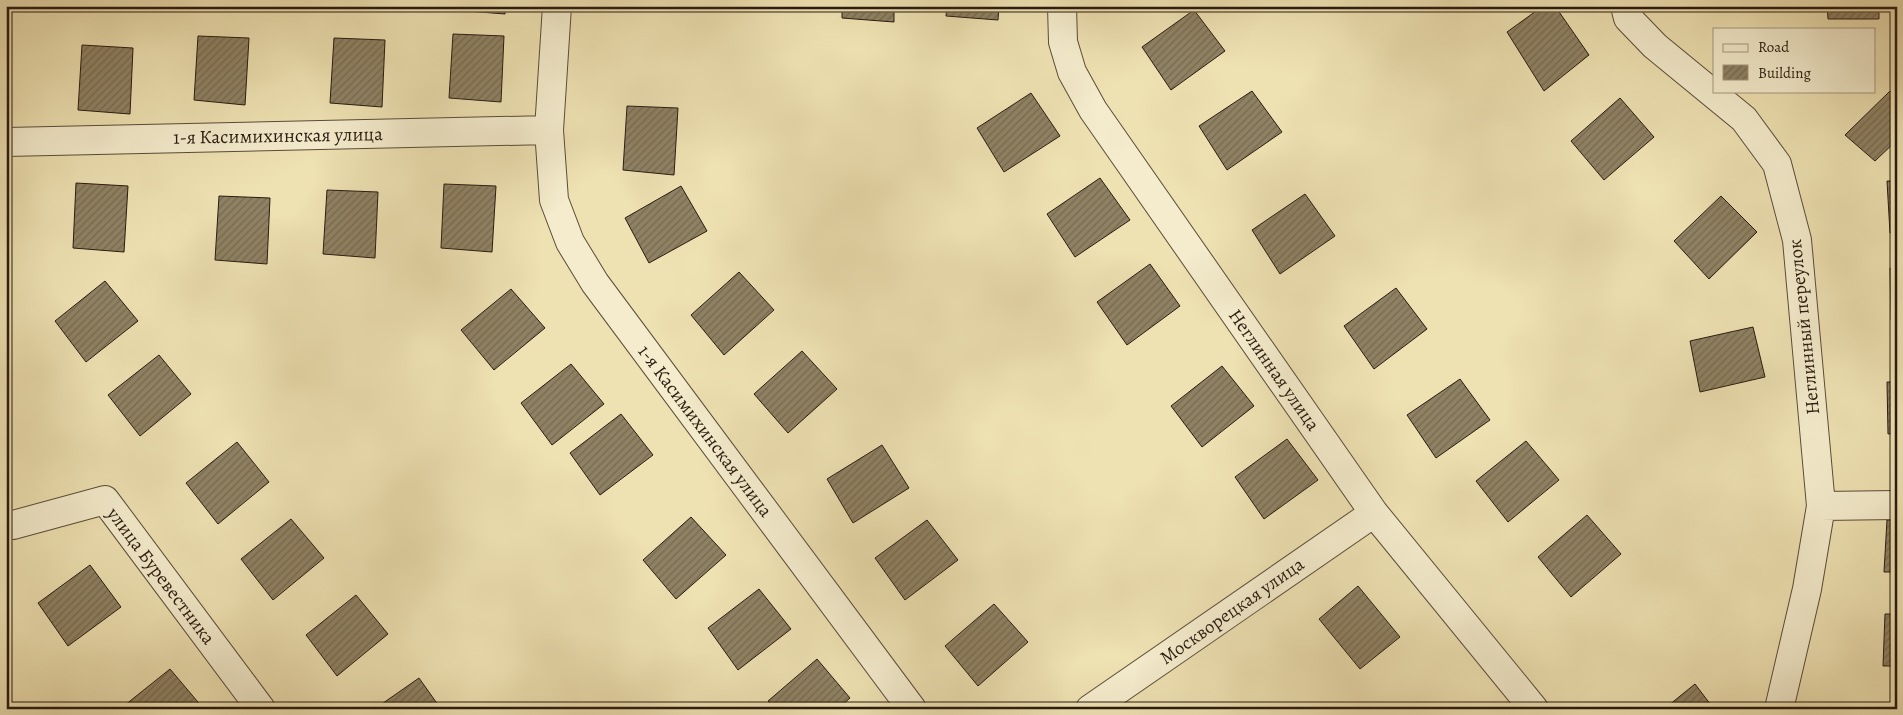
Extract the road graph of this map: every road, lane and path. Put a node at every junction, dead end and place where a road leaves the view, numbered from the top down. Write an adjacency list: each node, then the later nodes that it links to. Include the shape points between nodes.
1 (557, 6): 4 (street, 1-я Касимихинская улица)
2 (1062, 6): 8 (street, Неглинная улица, via 1063,42 1072,72 1093,110)
3 (1625, 6): 7 (street, Неглинный переулок, via 1628,18 1655,46 1744,119 1777,164 1796,240)
4 (549, 130): 5 (street, 1-я Касимихинская улица); 11 (street, 1-я Касимихинская улица, via 554,200 570,242 595,283)
5 (6, 142)
6 (1897, 505): 7 (street)
7 (1821, 506): 14 (street, Неглинный переулок, via 1807,589)
8 (1374, 513): 12 (street, Москворецкая улица); 13 (street, Неглинная улица)
9 (6, 525): 10 (street, улица Буревестника, via 105,500)
10 (261, 709)
11 (912, 709)
12 (1090, 709)
13 (1534, 709)
14 (1779, 709)

